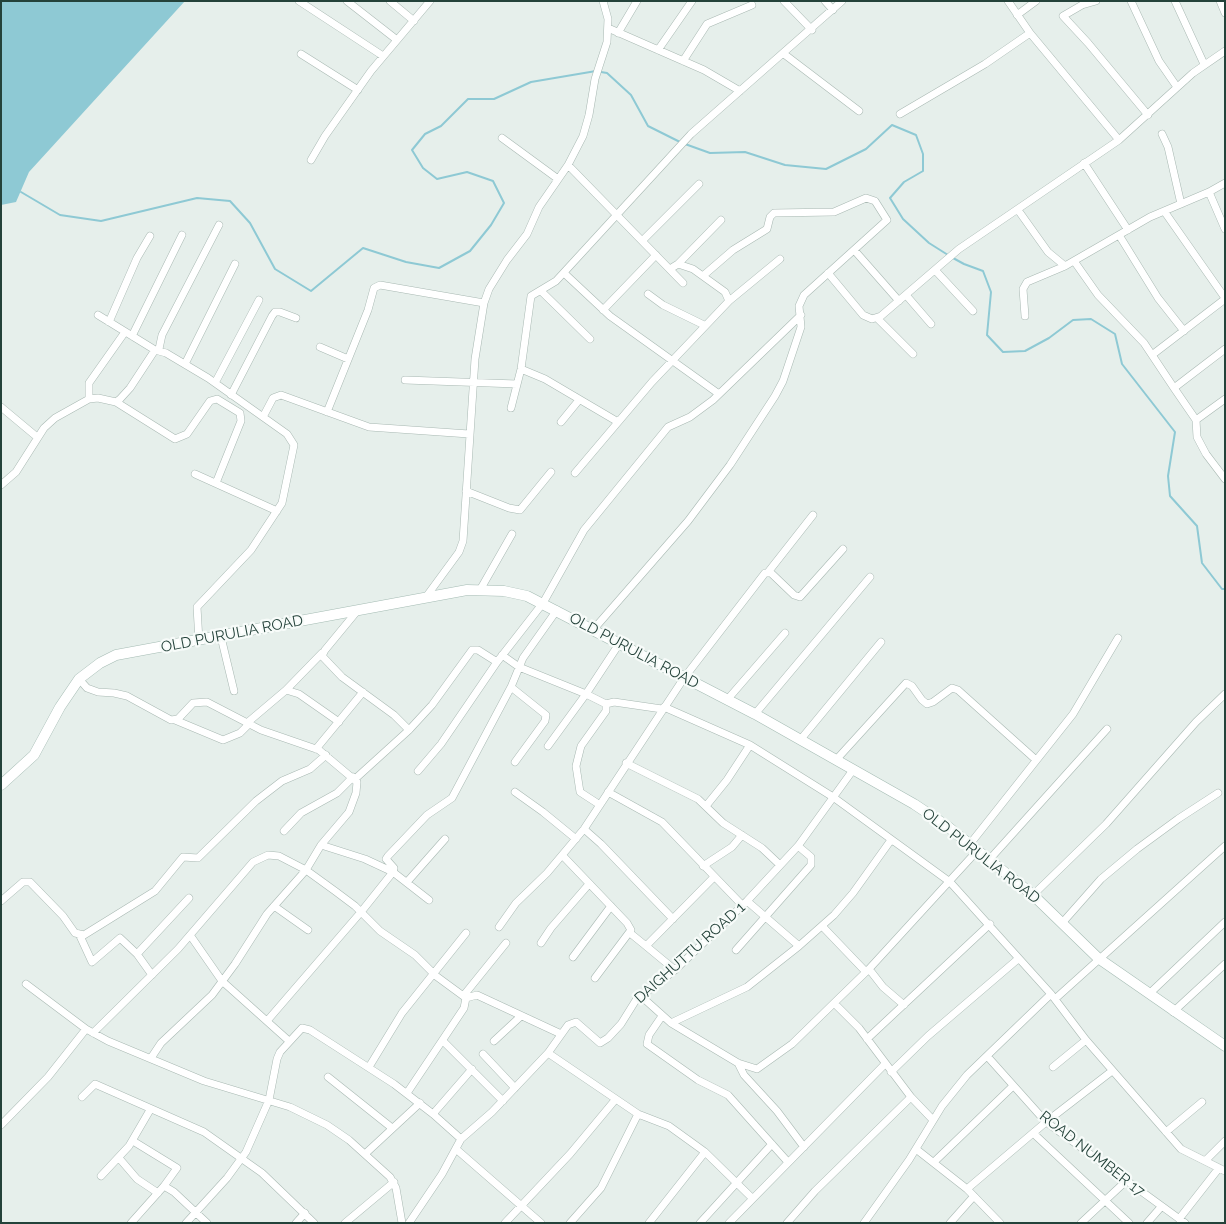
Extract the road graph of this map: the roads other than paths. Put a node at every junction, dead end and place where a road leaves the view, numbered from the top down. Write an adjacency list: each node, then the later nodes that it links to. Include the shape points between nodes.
1 (299, 1): 31 (street)
2 (347, 1): 26 (street)
3 (390, 1): 21 (street)
4 (430, 1): 21 (street)
5 (603, 1): 22 (street)
6 (637, 1): 24 (street)
7 (692, 1): 27 (street)
8 (784, 1): 23 (street)
9 (825, 1): 18 (street)
10 (842, 1): 18 (street)
11 (1008, 1): 20 (street)
12 (1036, 1): 20 (street)
13 (1096, 1): 39 (street, via 1063,16)
14 (1131, 1): 34 (street, via 1159,61)
15 (1175, 1): 33 (street)
16 (1220, 1): 19 (street)
17 (752, 5): 32 (street, via 708,24)
18 (833, 10): 23 (street)
19 (1225, 13)
20 (1017, 15): 25 (street)
21 (414, 21): 26 (street)
22 (608, 28): 24 (street); 45 (street, via 586,126)
23 (812, 30): 30 (street)
24 (618, 32): 27 (street)
25 (1030, 33): 38 (street, via 985,64); 42 (street)
26 (397, 40): 31 (street)
27 (658, 50): 32 (street)
28 (1225, 50): 33 (street)
29 (301, 54): 35 (street)
30 (784, 54): 36 (street); 37 (street)
31 (384, 56): 35 (street)
32 (683, 61): 36 (street, via 714,75)
33 (1204, 64): 34 (street)
34 (1177, 87): 39 (street)
35 (358, 90): 43 (street)
36 (740, 92): 53 (street, via 691,134)
37 (859, 111)
38 (900, 114)
39 (1148, 115): 42 (street)
40 (1162, 134): 50 (street)
41 (502, 138): 46 (street)
42 (1120, 140): 44 (street)
43 (311, 160)
44 (1084, 163): 51 (street); 57 (street)
45 (568, 166): 46 (street); 53 (street)
46 (558, 179): 82 (street, via 539,206 527,234 489,289)
47 (1225, 183): 49 (street)
48 (699, 184): 61 (street)
49 (1210, 192): 50 (street); 56 (street)
50 (1181, 204): 52 (street)
51 (1018, 210): 68 (street, via 1048,252); 70 (street, via 960,248)
52 (1164, 211): 57 (street); 78 (street)
53 (617, 215): 61 (street); 71 (street)
54 (721, 220): 67 (street)
55 (219, 225): 99 (street)
56 (1225, 229)
57 (1128, 230): 59 (street)
58 (182, 235): 95 (street)
59 (1119, 235): 65 (street); 93 (street, via 1158,298)
60 (150, 236): 90 (street)
61 (642, 241): 63 (street)
62 (855, 251): 72 (street); 73 (street, via 887,220 871,198 834,212 771,215 766,229 733,250); 80 (street)
63 (656, 256): 69 (street); 83 (street)
64 (780, 259): 81 (street)
65 (1074, 261): 68 (street); 101 (street, via 1098,295 1131,328)
66 (235, 264): 104 (street)
67 (678, 264): 69 (street); 73 (street)
68 (1065, 266): 87 (street, via 1027,282 1023,289)
69 (670, 269): 74 (street)
70 (935, 270): 77 (street); 84 (street)
71 (564, 273): 75 (street); 83 (street)
72 (828, 273): 86 (street, via 804,294); 89 (street, via 863,315)
73 (704, 275): 81 (street, via 725,292)
74 (683, 283)
75 (541, 291): 96 (street); 105 (street, via 529,300)
76 (648, 294): 92 (street)
77 (906, 295): 80 (street); 91 (street)
78 (1225, 298): 93 (street)
79 (260, 300): 108 (street)
80 (899, 301): 89 (street)
81 (729, 302): 92 (street)
82 (484, 303): 102 (street, via 380,286 374,288); 107 (street)
83 (603, 310): 103 (street)
84 (973, 311)
85 (98, 315): 90 (street)
86 (801, 315): 111 (street); 144 (street, via 800,328 776,396 688,521)
87 (1025, 316)
88 (296, 318): 112 (street, via 280,312 272,316)
89 (877, 318): 100 (street)
90 (109, 322): 94 (street)
91 (931, 324)
92 (704, 325): 103 (street)
93 (1184, 331): 101 (street)
94 (125, 332): 95 (street); 113 (street, via 89,383)
95 (132, 336): 99 (street)
96 (590, 338)
97 (320, 348): 102 (street)
98 (1225, 349): 110 (street)
99 (157, 350): 104 (street); 116 (street)
100 (913, 354)
101 (1152, 356): 110 (street)
102 (348, 359): 119 (street)
103 (673, 360): 111 (street); 123 (street)
104 (185, 364): 108 (street)
105 (521, 369): 109 (street); 115 (street, via 546,379)
106 (404, 380): 107 (street)
107 (474, 382): 109 (street); 124 (street)
108 (215, 383): 112 (street)
109 (517, 384): 118 (street)
110 (1174, 388): 121 (street)
111 (719, 394): 141 (street, via 690,417 668,427 584,530)
112 (231, 395): 120 (street)
113 (89, 399): 116 (street); 125 (street, via 55,418)
114 (1225, 399): 121 (street)
115 (579, 400): 122 (street); 123 (street)
116 (116, 402): 130 (street, via 175,439 186,434 210,400 217,400 240,413 241,421)
117 (1, 407): 125 (street)
118 (511, 408)
119 (327, 412): 120 (street, via 277,395); 124 (street, via 369,427)
120 (263, 417): 133 (street, via 287,434 294,445 285,492)
121 (1196, 420): 129 (street, via 1197,437)
122 (561, 422)
123 (618, 422): 127 (street)
124 (469, 434): 132 (street)
125 (37, 437): 131 (street, via 20,467)
126 (551, 472): 132 (street, via 520,510)
127 (575, 473)
128 (195, 474): 130 (street)
129 (1225, 479)
130 (216, 483): 133 (street)
131 (1, 485)
132 (466, 491): 140 (street, via 462,547)
133 (277, 511): 148 (street, via 251,550 197,607)
134 (814, 515): 137 (street)
135 (512, 534): 139 (street)
136 (843, 550): 137 (street, via 800,597)
137 (769, 571): 155 (street, via 765,572)
138 (870, 577): 166 (street)
139 (480, 590): 140 (main road, OLD PURULIA ROAD); 141 (main road, OLD PURULIA ROAD, via 527,596)
140 (426, 596): 142 (main road, OLD PURULIA ROAD)
141 (544, 603): 143 (main road, OLD PURULIA ROAD); 152 (street)
142 (358, 610): 146 (main road, OLD PURULIA ROAD); 151 (street)
143 (557, 610): 144 (main road, OLD PURULIA ROAD); 154 (street)
144 (594, 630): 150 (main road, OLD PURULIA ROAD)
145 (785, 633): 163 (street)
146 (221, 637): 148 (main road, OLD PURULIA ROAD); 159 (street)
147 (1118, 638): 177 (street, via 1073,714)
148 (199, 641): 156 (main road, OLD PURULIA ROAD, via 116,655)
149 (880, 642): 172 (street)
150 (619, 644): 155 (main road, OLD PURULIA ROAD); 161 (street)
151 (322, 653): 158 (street); 160 (street, via 342,677)
152 (502, 655): 153 (street); 154 (street)
153 (497, 662): 171 (street, via 478,650 472,650 432,705); 182 (street, via 441,744)
154 (519, 667): 157 (street); 161 (street)
155 (684, 678): 163 (main road, OLD PURULIA ROAD); 165 (street)
156 (79, 679): 167 (street, via 87,688 127,696); 184 (main road, OLD PURULIA ROAD, via 34,755)
157 (511, 687): 179 (street, via 546,716 545,722); 206 (street, via 452,798 427,815 386,859 394,868)
158 (286, 690): 168 (street, via 299,694); 169 (street)
159 (234, 691)
160 (363, 692): 168 (street); 171 (street, via 394,714)
161 (586, 694): 164 (street); 174 (street)
162 (1225, 694): 211 (street, via 1106,824)
163 (727, 700): 166 (main road, OLD PURULIA ROAD)
164 (606, 704): 165 (street); 189 (street, via 606,711 581,746 576,766 580,792)
165 (664, 707): 173 (street); 180 (street)
166 (755, 714): 172 (main road, OLD PURULIA ROAD)
167 (175, 720): 169 (street, via 224,740 240,733); 169 (street, via 190,705 201,701)
168 (339, 722): 175 (street)
169 (248, 724): 175 (street)
170 (1107, 729): 202 (street)
171 (409, 730): 183 (street)
172 (801, 739): 178 (main road, OLD PURULIA ROAD)
173 (750, 745): 188 (street); 190 (street)
174 (548, 746)
175 (316, 748): 176 (street)
176 (326, 755): 183 (street); 230 (street, via 310,769 273,788 198,858 183,857 154,891)
177 (1036, 759): 178 (street, via 958,690 952,688 927,704 906,683); 200 (street)
178 (836, 760): 181 (main road, OLD PURULIA ROAD)
179 (515, 762)
180 (626, 763): 186 (street); 190 (street, via 687,792)
181 (853, 770): 188 (street, DAIGHUTTU ROAD 1); 200 (main road, OLD PURULIA ROAD, via 914,804)
182 (418, 771)
183 (354, 778): 192 (street, via 337,793 301,813); 199 (street, via 356,793 352,806)
184 (1, 785)
185 (515, 792): 195 (street)
186 (608, 792): 189 (street); 204 (street, via 662,822)
187 (1218, 793): 221 (street, via 1137,849 1101,879)
188 (833, 797): 196 (street); 197 (street, DAIGHUTTU ROAD 1)
189 (600, 805): 191 (street)
190 (706, 806): 193 (street)
191 (584, 829): 195 (street); 220 (street)
192 (284, 831)
193 (742, 835): 203 (street); 204 (street, via 727,851)
194 (444, 839): 208 (street)
195 (576, 839): 201 (street)
196 (891, 840): 209 (street); 224 (street, via 853,893)
197 (798, 846): 203 (street, DAIGHUTTU ROAD 1); 219 (street, via 812,862)
198 (1225, 846): 238 (street)
199 (319, 848): 205 (street); 206 (street, via 365,859)
200 (974, 848): 202 (main road, OLD PURULIA ROAD); 209 (street)
201 (563, 856): 210 (street); 225 (street, via 516,902)
202 (989, 860): 211 (main road, OLD PURULIA ROAD)
203 (780, 865): 215 (street, DAIGHUTTU ROAD 1)
204 (703, 866): 207 (street)
205 (306, 870): 216 (street); 218 (street); 229 (street, via 287,858 261,857 238,877)
206 (393, 872): 208 (street); 218 (street)
207 (714, 877): 215 (street); 220 (street)
208 (408, 882): 213 (street)
209 (950, 882): 223 (street); 242 (street)
210 (589, 884): 217 (street); 232 (street)
211 (1032, 895): 221 (main road, OLD PURULIA ROAD)
212 (188, 898): 236 (street)
213 (429, 900)
214 (1, 901): 230 (street, via 26,880)
215 (745, 904): 219 (street); 241 (street, DAIGHUTTU ROAD 1)
216 (274, 906): 226 (street); 246 (street)
217 (611, 906): 228 (street, via 630,926); 237 (street)
218 (361, 912): 243 (street); 257 (street)
219 (766, 917): 234 (street); 235 (street)
220 (673, 919): 233 (street)
221 (1062, 922): 238 (main road, OLD PURULIA ROAD)
222 (1225, 922): 248 (street)
223 (990, 924): 239 (street); 253 (street)
224 (822, 926): 234 (street); 242 (street)
225 (499, 927)
226 (308, 930)
227 (466, 933): 243 (street)
228 (630, 933): 233 (street); 245 (street)
229 (190, 935): 244 (street); 246 (street)
230 (80, 936): 236 (street, via 92,962 120,938)
231 (506, 943): 249 (street)
232 (542, 943)
233 (646, 946): 241 (street)
234 (800, 946): 258 (street, via 747,987)
235 (736, 950)
236 (137, 954): 244 (street)
237 (573, 957)
238 (1098, 958): 248 (main road, OLD PURULIA ROAD); 250 (street)
239 (1018, 959): 250 (street); 277 (street)
240 (1225, 964): 254 (street)
241 (675, 970): 251 (street, DAIGHUTTU ROAD 1)
242 (868, 970): 252 (street); 253 (street)
243 (433, 973): 249 (street); 273 (street, via 402,1013)
244 (152, 975): 259 (street)
245 (595, 978)
246 (222, 981): 257 (street); 270 (street, via 202,1005 161,1043)
247 (26, 984): 259 (street)
248 (1149, 994): 254 (main road, OLD PURULIA ROAD)
249 (465, 996): 255 (street, via 477,995); 264 (street, via 464,1008)
250 (1053, 996): 262 (street); 269 (street)
251 (642, 997): 256 (street); 260 (street, DAIGHUTTU ROAD 1, via 604,1042 596,1041 576,1022 572,1022)
252 (834, 1003): 261 (street); 271 (street, via 763,1067 752,1069)
253 (904, 1005): 261 (street)
254 (1174, 1012): 266 (main road, OLD PURULIA ROAD)
255 (521, 1016): 260 (street); 265 (street)
256 (662, 1016): 258 (street); 301 (street, via 647,1044 698,1080 728,1095)
257 (267, 1021): 263 (street)
258 (671, 1023): 271 (street)
259 (90, 1031): 270 (street); 294 (street)
260 (562, 1034): 267 (street, DAIGHUTTU ROAD 1)
261 (867, 1039): 272 (street)
262 (1086, 1040): 274 (street); 276 (street)
263 (289, 1041): 273 (street, via 305,1028); 284 (street, via 276,1059)
264 (443, 1041): 275 (street); 281 (street)
265 (494, 1041)
266 (1225, 1046)
267 (548, 1053): 280 (street, DAIGHUTTU ROAD 1); 285 (street)
268 (483, 1054): 280 (street)
269 (987, 1056): 279 (street, ROAD NUMBER 17); 292 (street, via 967,1075)
270 (151, 1058): 284 (street, via 204,1081)
271 (738, 1064): 302 (street)
272 (885, 1064): 277 (street); 302 (street)
273 (369, 1067): 281 (street)
274 (1053, 1067)
275 (472, 1069): 286 (street); 290 (street)
276 (1112, 1071): 293 (street); 296 (street)
277 (891, 1072): 283 (street)
278 (328, 1077): 295 (street)
279 (1014, 1086): 293 (street, ROAD NUMBER 17); 311 (street)
280 (515, 1088): 286 (street, DAIGHUTTU ROAD 1)
281 (407, 1093): 288 (street)
282 (82, 1097): 289 (street, via 95,1084)
283 (911, 1097): 292 (street); 343 (street)
284 (269, 1100): 306 (street, via 327,1125); 308 (street)
285 (615, 1100): 291 (street); 323 (street)
286 (503, 1101): 298 (street, DAIGHUTTU ROAD 1)
287 (1202, 1102): 296 (street)
288 (420, 1103): 290 (street); 295 (street)
289 (150, 1110): 299 (street); 308 (street, via 204,1132)
290 (433, 1114): 298 (street)
291 (638, 1114): 305 (street, via 669,1126); 339 (street, via 605,1181)
292 (933, 1120): 304 (street)
293 (1046, 1122): 297 (street); 316 (street, ROAD NUMBER 17)
294 (1, 1125)
295 (392, 1128): 306 (street)
296 (1166, 1132): 309 (street, via 1181,1149)
297 (1033, 1133): 318 (street); 322 (street)
298 (461, 1139): 303 (street, DAIGHUTTU ROAD 1)
299 (133, 1141): 307 (street); 317 (street, via 177,1168)
300 (1225, 1141): 309 (street)
301 (772, 1144): 310 (street); 315 (street)
302 (804, 1147): 310 (street)
303 (456, 1149): 323 (street); 336 (street, DAIGHUTTU ROAD 1)
304 (916, 1149): 311 (street); 344 (street)
305 (705, 1152): 315 (street); 340 (street)
306 (364, 1154): 314 (street)
307 (119, 1158): 313 (street); 319 (street, via 137,1179)
308 (242, 1158): 325 (street); 326 (street)
309 (1206, 1160): 312 (street)
310 (787, 1161): 321 (street)
311 (934, 1162): 318 (street)
312 (1222, 1169): 328 (street)
313 (101, 1176)
314 (394, 1182): 334 (street); 335 (street)
315 (735, 1182): 321 (street); 341 (street)
316 (1125, 1182): 322 (street); 324 (street, ROAD NUMBER 17)
317 (164, 1186): 319 (street); 325 (street)
318 (967, 1189): 320 (street)
319 (158, 1193): 329 (street)
320 (974, 1196): 327 (street); 345 (street)
321 (752, 1198): 342 (street)
322 (1104, 1200): 346 (street); 347 (street)
323 (522, 1205): 337 (street); 338 (street)
324 (1161, 1207): 328 (street, ROAD NUMBER 17); 348 (street)
325 (196, 1212): 330 (street); 331 (street)
326 (305, 1213): 332 (street); 333 (street)
327 (995, 1221)
328 (1182, 1221)
329 (131, 1223)
330 (186, 1223)
331 (207, 1223)
332 (296, 1223)
333 (314, 1223)
334 (345, 1223)
335 (402, 1223)
336 (409, 1223)
337 (505, 1223)
338 (541, 1223)
339 (570, 1223)
340 (649, 1223)
341 (700, 1223)
342 (729, 1223)
343 (787, 1223)
344 (864, 1223)
345 (950, 1223)
346 (1081, 1223)
347 (1129, 1223)
348 (1147, 1223)

